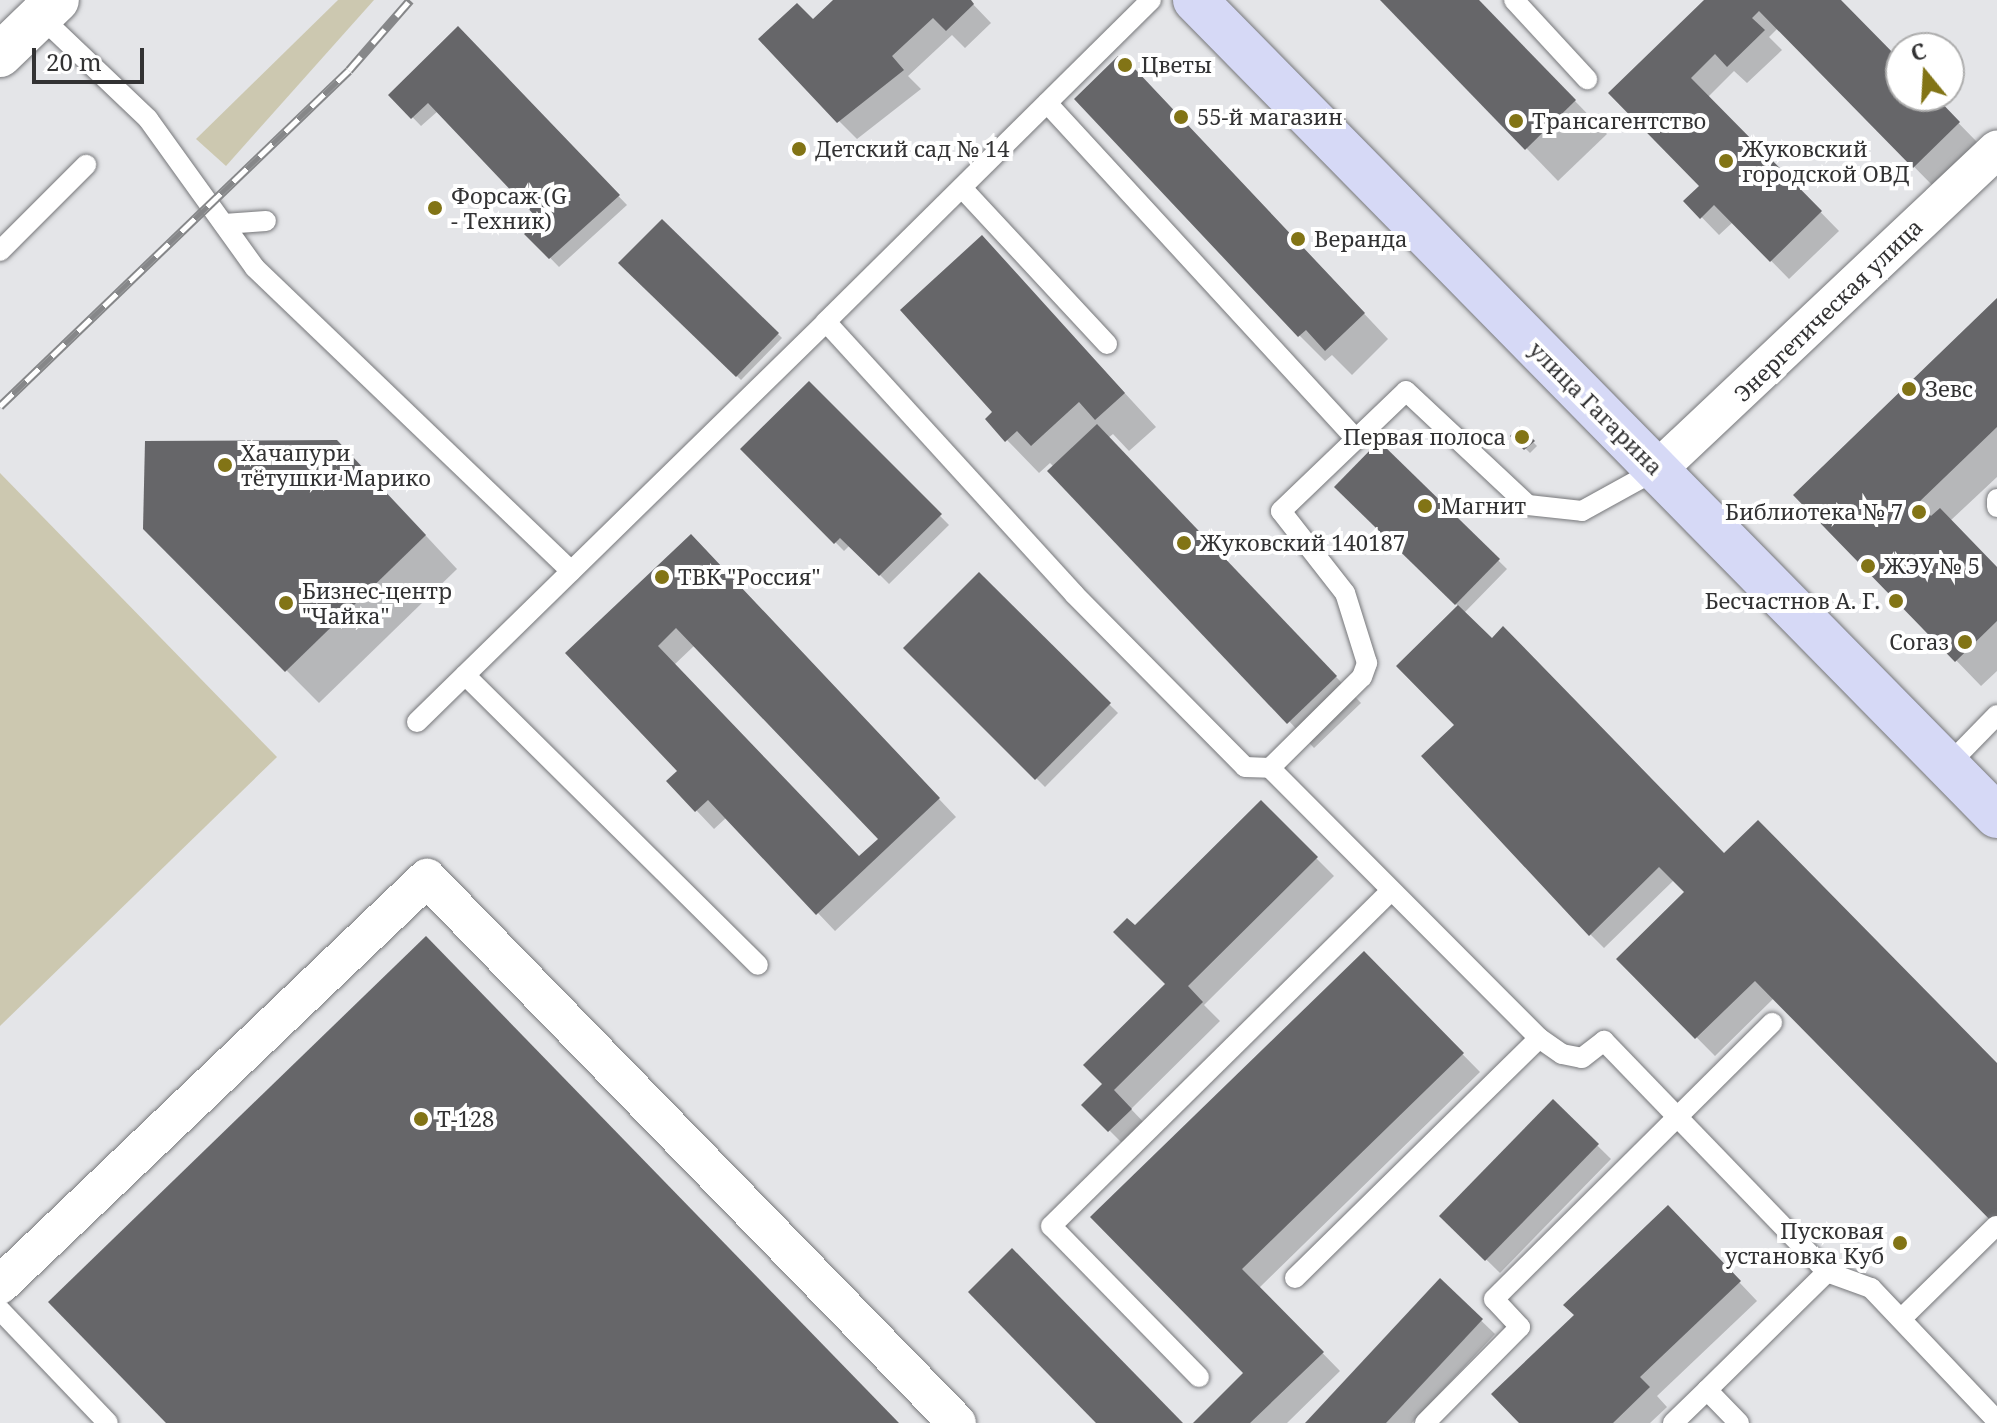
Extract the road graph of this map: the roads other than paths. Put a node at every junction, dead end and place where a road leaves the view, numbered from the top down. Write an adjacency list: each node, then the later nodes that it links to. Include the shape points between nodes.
1 (1151, 0): 7 (lane)
2 (1195, 0): 17 (main road, улица Гагарина)
3 (1514, 0): 6 (lane)
4 (49, 8): 5 (main road); 12 (lane, via 148,119)
5 (0, 55)
6 (1587, 79)
7 (1047, 103): 10 (lane); 16 (lane)
8 (1997, 149): 17 (street, Энергетическая улица)
9 (86, 165): 13 (lane)
10 (962, 188): 14 (lane); 15 (lane)
11 (266, 221): 12 (lane)
12 (224, 224): 20 (lane, via 255,268)
13 (0, 251)
14 (826, 322): 20 (lane); 25 (lane, via 1074,594 1245,767)
15 (1107, 344)
16 (1356, 439): 17 (lane, via 1406,391 1528,505 1582,511); 25 (lane, via 1281,511 1345,593 1367,663 1362,677)
17 (1658, 469): 24 (main road, улица Гагарина)
18 (1997, 499): 19 (lane)
19 (1997, 507)
20 (571, 571): 21 (lane)
21 (465, 675): 23 (lane); 28 (lane)
22 (1997, 715): 24 (lane)
23 (417, 722)
24 (1948, 765): 26 (main road, улица Гагарина)
25 (1270, 768): 27 (lane)
26 (1997, 816)
27 (1391, 891): 30 (lane); 38 (lane, via 1051,1226)
28 (758, 965)
29 (1772, 1023): 31 (lane)
30 (1539, 1038): 31 (lane, via 1562,1054 1582,1058 1604,1041); 34 (lane)
31 (1676, 1117): 33 (lane); 43 (lane, via 1494,1299 1520,1327)
32 (1996, 1226): 37 (lane)
33 (1827, 1272): 37 (lane, via 1871,1288); 39 (lane)
34 (1295, 1278)
35 (0, 1285): 42 (street, via 427,878)
36 (0, 1310): 41 (lane)
37 (1901, 1319): 40 (lane)
38 (1199, 1377)
39 (1707, 1390): 44 (lane); 45 (lane)
40 (1997, 1421)
41 (108, 1423)
42 (957, 1423)
43 (1425, 1423)
44 (1673, 1423)
45 (1739, 1423)

